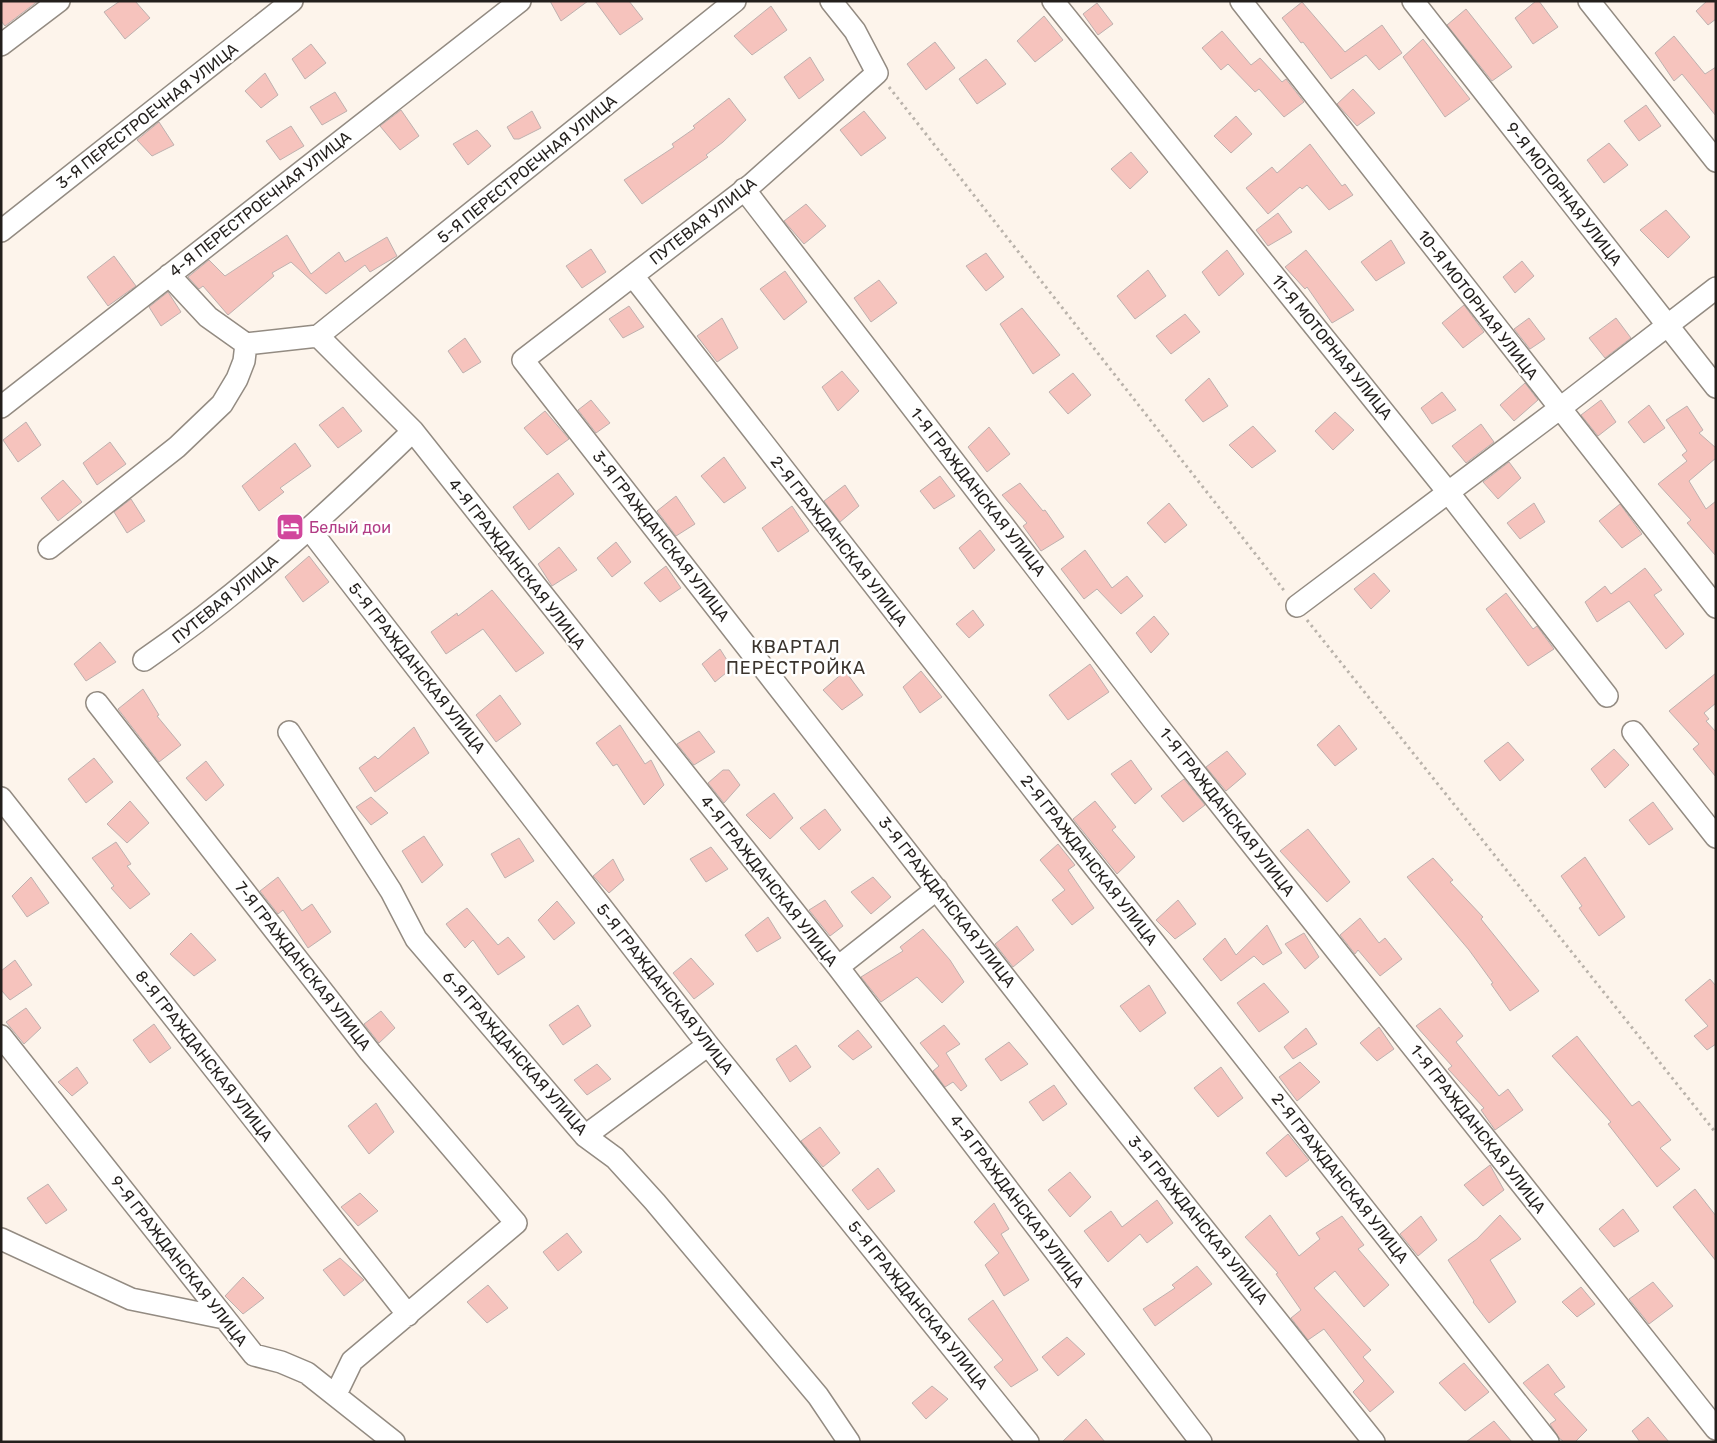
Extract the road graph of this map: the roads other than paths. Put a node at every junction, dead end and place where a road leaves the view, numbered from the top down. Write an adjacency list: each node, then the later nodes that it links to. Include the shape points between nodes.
1 (60, 1): 10 (street)
2 (292, 1): 13 (street, 3-Я ПЕРЕСТРОЕЧНАЯ УЛИЦА)
3 (520, 1): 14 (street, 4-Я ПЕРЕСТРОЕЧНАЯ УЛИЦА)
4 (735, 1): 18 (street, 5-Я ПЕРЕСТРОЕЧНАЯ УЛИЦА)
5 (831, 1): 12 (street, ПУТЕВАЯ УЛИЦА, via 855,31 878,73)
6 (1053, 1): 25 (street, 11-Я МОТОРНАЯ УЛИЦА)
7 (1241, 1): 23 (street, 10-Я МОТОРНАЯ УЛИЦА)
8 (1413, 1): 17 (street, 9-Я МОТОРНАЯ УЛИЦА)
9 (1589, 1): 11 (street)
10 (1, 45)
11 (1716, 161)
12 (744, 190): 15 (street, ПУТЕВАЯ УЛИЦА); 46 (street, 1-Я ГРАЖДАНСКАЯ УЛИЦА, via 1161,728)
13 (1, 230)
14 (169, 276): 19 (street, via 208,317); 22 (street, 4-Я ПЕРЕСТРОЕЧНАЯ УЛИЦА)
15 (633, 276): 20 (street, ПУТЕВАЯ УЛИЦА); 52 (street, 2-Я ГРАЖДАНСКАЯ УЛИЦА)
16 (1716, 288): 17 (street)
17 (1668, 327): 21 (street, 9-Я МОТОРНАЯ УЛИЦА); 23 (street)
18 (318, 336): 19 (street); 24 (street, 4-Я ГРАЖДАНСКАЯ УЛИЦА)
19 (246, 344): 27 (street, via 237,379 222,404 177,447)
20 (523, 360): 37 (street, 3-Я ГРАЖДАНСКАЯ УЛИЦА)
21 (1716, 388)
22 (1, 407)
23 (1560, 409): 25 (street); 29 (street, 10-Я МОТОРНАЯ УЛИЦА)
24 (413, 431): 26 (street, ПУТЕВАЯ УЛИЦА); 38 (street, 4-Я ГРАЖДАНСКАЯ УЛИЦА)
25 (1448, 492): 28 (street); 31 (street, 11-Я МОТОРНАЯ УЛИЦА)
26 (310, 530): 30 (street, ПУТЕВАЯ УЛИЦА, via 197,624); 40 (street, 5-Я ГРАЖДАНСКАЯ УЛИЦА)
27 (49, 548)
28 (1297, 606)
29 (1716, 607)
30 (144, 660)
31 (1607, 696)
32 (97, 703): 43 (street, 7-Я ГРАЖДАНСКАЯ УЛИЦА, via 370,1052 516,1223)
33 (289, 732): 41 (street, 6-Я ГРАЖДАНСКАЯ УЛИЦА, via 391,891 416,939)
34 (1633, 732): 36 (street)
35 (1, 798): 43 (street, 8-Я ГРАЖДАНСКАЯ УЛИЦА)
36 (1716, 837)
37 (937, 889): 38 (street); 51 (street, 3-Я ГРАЖДАНСКАЯ УЛИЦА)
38 (838, 967): 50 (street, 4-Я ГРАЖДАНСКАЯ УЛИЦА)
39 (1, 1036): 44 (street, 9-Я ГРАЖДАНСКАЯ УЛИЦА)
40 (708, 1045): 41 (street); 49 (street, 5-Я ГРАЖДАНСКАЯ УЛИЦА)
41 (585, 1136): 48 (street, 6-Я ГРАЖДАНСКАЯ УЛИЦА, via 615,1158 655,1202 818,1396)
42 (1, 1239): 44 (street, via 130,1299)
43 (408, 1314): 45 (street, via 352,1361)
44 (224, 1318): 45 (street, 9-Я ГРАЖДАНСКАЯ УЛИЦА, via 254,1355 307,1373)
45 (336, 1394): 47 (street, 9-Я ГРАЖДАНСКАЯ УЛИЦА)
46 (1716, 1429)
47 (394, 1442)
48 (849, 1442)
49 (1028, 1442)
50 (1201, 1442)
51 (1374, 1442)
52 (1548, 1442)

